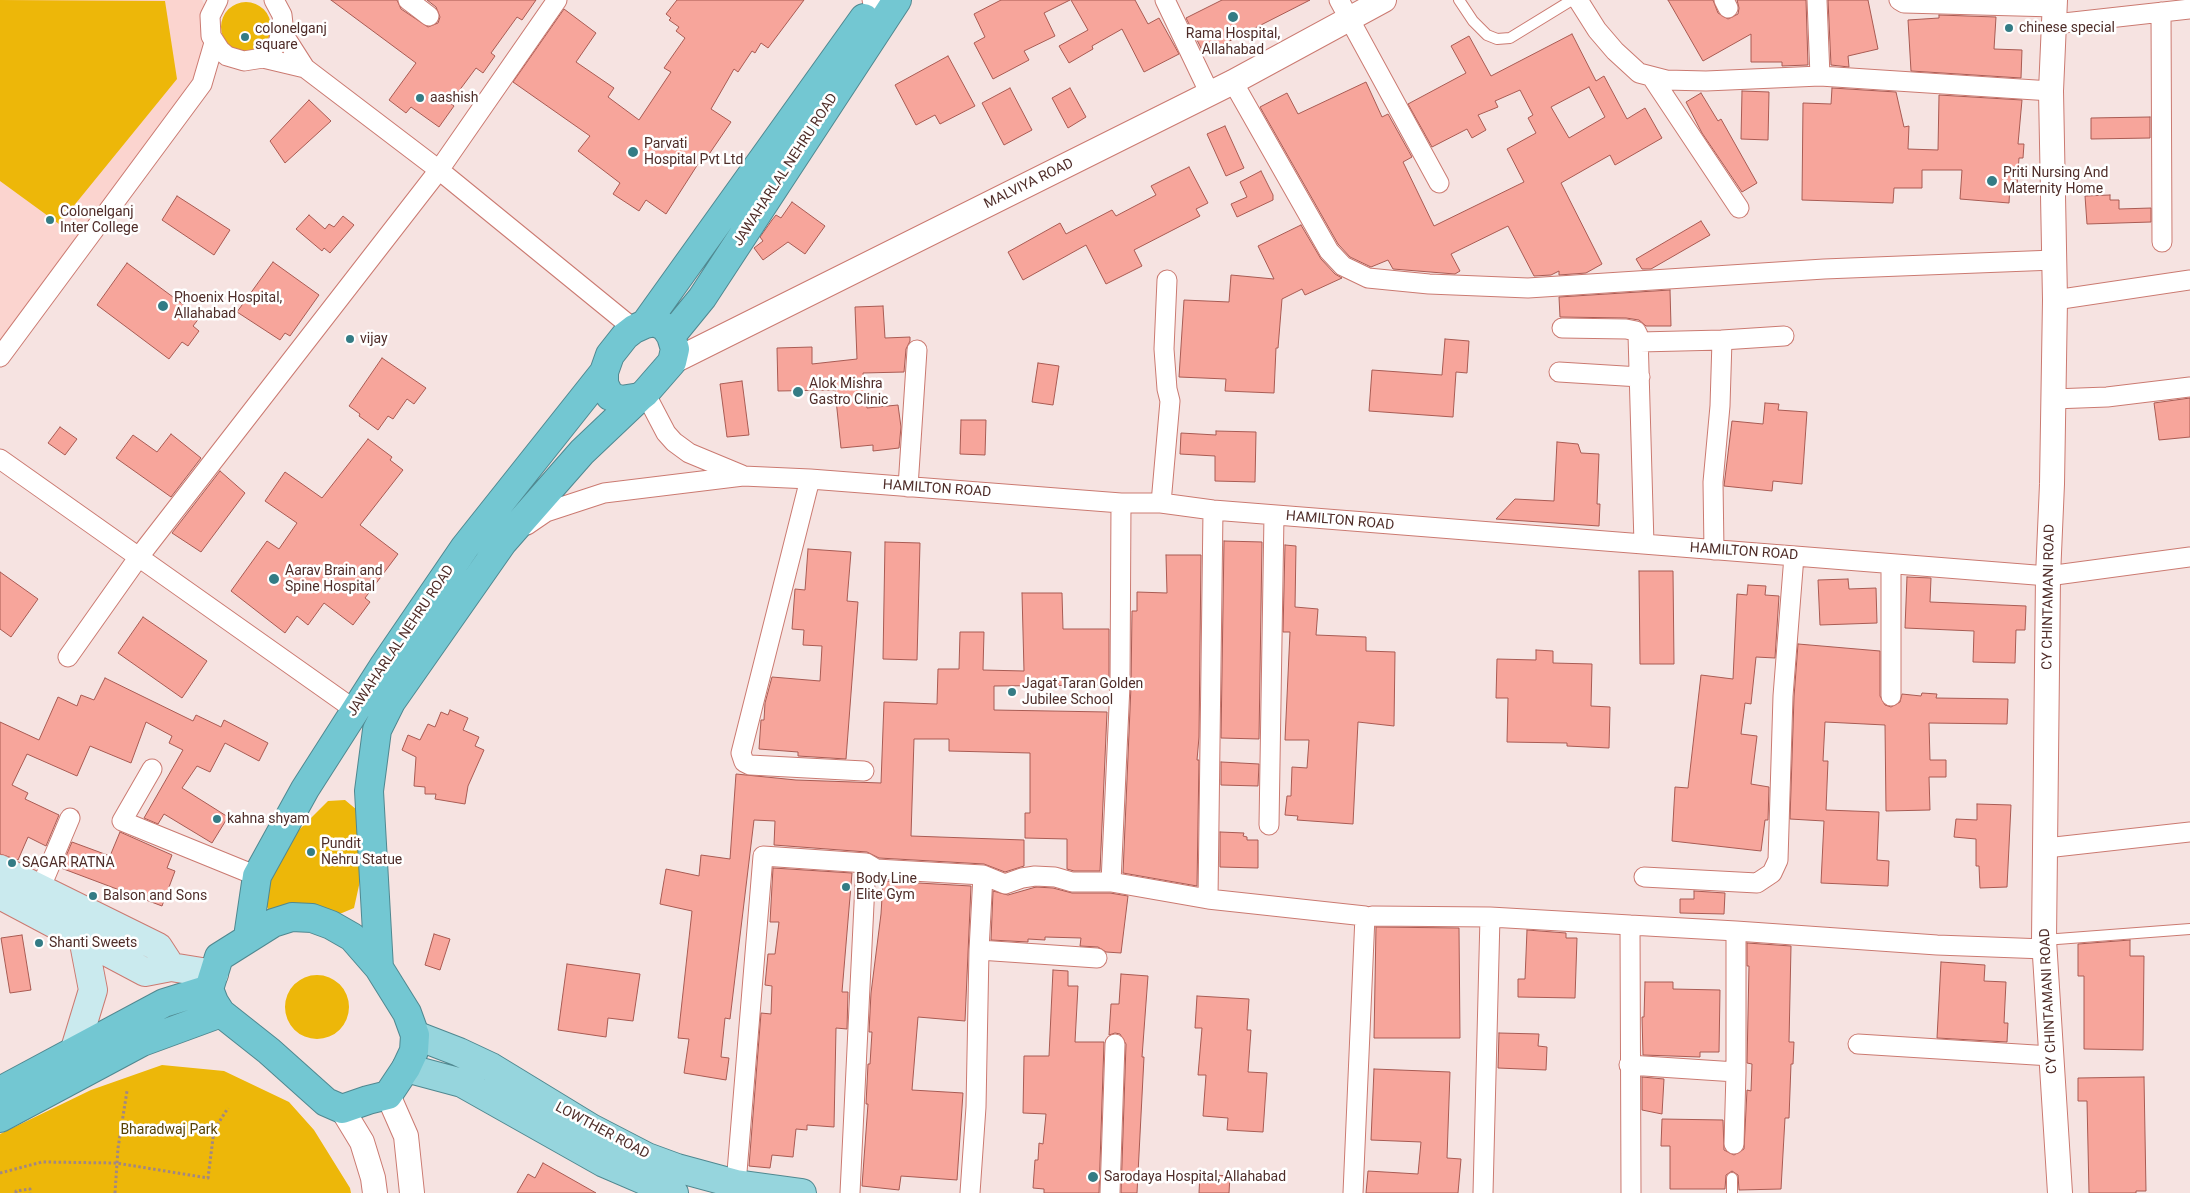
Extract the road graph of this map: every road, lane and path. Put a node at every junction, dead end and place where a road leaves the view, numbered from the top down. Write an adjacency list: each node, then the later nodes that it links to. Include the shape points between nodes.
1 (408, 0): 17 (street)
2 (557, 0): 29 (street)
3 (1165, 0): 28 (street)
4 (1384, 0): 13 (street, MALVIYA ROAD)
5 (1459, 0): 6 (lane, via 1473,22 1496,39 1510,38)
6 (1572, 0)
7 (1578, 0): 23 (street, via 1615,52 1639,73)
8 (1817, 0): 24 (street)
9 (1899, 0): 15 (street, via 1904,3)
10 (880, 1): 37 (highway, JAWAHARLAL NEHRU ROAD); 42 (highway, JAWAHARLAL NEHRU ROAD)
11 (278, 2): 18 (street)
12 (210, 5): 19 (street, via 209,29)
13 (1344, 9): 25 (street, MALVIYA ROAD); 30 (street)
14 (2190, 9): 16 (street)
15 (2055, 10): 16 (street); 27 (street, CY CHINTAMANI ROAD)
16 (2161, 12): 32 (street)
17 (429, 16)
18 (282, 32): 20 (street, via 278,43); 22 (street)
19 (214, 43): 21 (street); 26 (street)
20 (262, 58): 21 (street); 22 (street)
21 (235, 60): 26 (street)
22 (305, 68): 29 (street)
23 (1651, 76): 24 (street, via 1666,80 1706,81); 31 (street)
24 (1820, 76): 27 (street)
25 (1233, 82): 28 (street, MALVIYA ROAD); 33 (street, via 1329,251 1343,266 1368,278 1528,288 1824,269)
26 (202, 84): 44 (street)
27 (2051, 91): 33 (street, CY CHINTAMANI ROAD)
28 (1210, 94): 42 (street, MALVIYA ROAD)
29 (439, 170): 37 (street); 64 (street)
30 (1439, 183)
31 (1739, 208)
32 (2162, 242)
33 (2054, 260): 36 (street, CY CHINTAMANI ROAD)
34 (1167, 280): 56 (street, via 1164,349 1170,401)
35 (2190, 280): 36 (street)
36 (2055, 300): 50 (street, CY CHINTAMANI ROAD)
37 (639, 327): 42 (highway, via 655,322 665,327); 45 (highway, JAWAHARLAL NEHRU ROAD, via 625,336 610,355)
38 (1562, 328): 41 (street, via 1632,330)
39 (1784, 336): 40 (street)
40 (1722, 340): 41 (street); 61 (street, via 1713,482)
41 (1640, 342): 47 (street)
42 (671, 349): 49 (highway, JAWAHARLAL NEHRU ROAD)
43 (918, 350): 54 (street)
44 (0, 357)
45 (604, 372): 49 (highway, via 604,384 610,396 621,400); 69 (highway, JAWAHARLAL NEHRU ROAD, via 465,547)
46 (1559, 372): 47 (street)
47 (1640, 377): 60 (street)
48 (2190, 387): 50 (street)
49 (642, 395): 52 (street, via 674,442 690,453); 59 (highway, JAWAHARLAL NEHRU ROAD, via 582,452)
50 (2053, 400): 66 (street, CY CHINTAMANI ROAD)
51 (2, 465): 64 (street)
52 (743, 476): 53 (street, HAMILTON ROAD); 59 (street, HAMILTON ROAD, via 604,493 546,512)
53 (810, 479): 54 (street, HAMILTON ROAD); 71 (street, via 741,753 744,762 750,766)
54 (908, 487): 55 (street, HAMILTON ROAD)
55 (1121, 503): 56 (street, HAMILTON ROAD); 81 (street, via 1120,685)
56 (1161, 503): 57 (street, HAMILTON ROAD)
57 (1213, 510): 58 (street, HAMILTON ROAD); 84 (street)
58 (1274, 515): 60 (street, HAMILTON ROAD); 73 (street)
59 (503, 542): 96 (highway, JAWAHARLAL NEHRU ROAD, via 391,702 378,730 369,791)
60 (1644, 544): 61 (street, HAMILTON ROAD)
61 (1714, 550): 62 (street, HAMILTON ROAD)
62 (1794, 556): 65 (street, HAMILTON ROAD); 80 (street, via 1783,696 1778,860 1772,873 1757,883)
63 (2190, 557): 66 (street, HAMILTON ROAD)
64 (138, 558): 67 (street); 69 (street)
65 (1891, 564): 66 (street, HAMILTON ROAD); 68 (street)
66 (2048, 576): 75 (street, CY CHINTAMANI ROAD)
67 (68, 657)
68 (1891, 696)
69 (355, 710): 79 (highway, JAWAHARLAL NEHRU ROAD, via 305,789)
70 (152, 769): 79 (street, via 122,821)
71 (864, 770)
72 (70, 818): 82 (street)
73 (1269, 825)
74 (2190, 832): 75 (street)
75 (2046, 848): 92 (street, CY CHINTAMANI ROAD)
76 (866, 863): 78 (street, via 876,869); 116 (street, via 763,856); 124 (street)
77 (0, 869): 82 (main road)
78 (983, 875): 81 (street, via 1005,884 1035,876 1072,882); 93 (street)
79 (257, 876): 90 (highway, JAWAHARLAL NEHRU ROAD)
80 (1644, 877)
81 (1111, 882): 84 (street)
82 (40, 889): 95 (main road, via 158,947)
83 (0, 895): 91 (main road)
84 (1208, 899): 127 (street, via 1365,916)
85 (1372, 916): 86 (street)
86 (1490, 917): 87 (street); 128 (street)
87 (1630, 925): 89 (street); 104 (street)
88 (2190, 929): 92 (lane)
89 (1736, 931): 92 (street, via 1937,945); 106 (street)
90 (248, 937): 96 (highway, via 292,917 312,918 331,924 352,937); 97 (highway, via 219,957)
91 (83, 938): 95 (main road, via 145,972); 102 (main road, via 93,990)
92 (2045, 944): 103 (street, CY CHINTAMANI ROAD)
93 (979, 950): 94 (street); 125 (street, via 976,1107)
94 (1097, 958)
95 (171, 967): 97 (main road)
96 (378, 968): 99 (highway, via 407,1013)
97 (212, 981): 98 (highway, via 214,1002); 102 (highway)
98 (221, 1013): 111 (highway, via 326,1102); 112 (highway, via 128,1049)
99 (415, 1035): 105 (highway, via 414,1051); 116 (main road, LOWTHER ROAD, via 491,1067 591,1128 647,1157)
100 (1114, 1044): 126 (street)
101 (1858, 1044): 103 (street)
102 (75, 1049): 107 (highway)
103 (2051, 1056): 131 (street, CY CHINTAMANI ROAD)
104 (1629, 1065): 106 (street); 129 (street)
105 (406, 1068): 109 (highway); 122 (main road, LOWTHER ROAD, via 462,1082 604,1163)
106 (1736, 1072): 113 (street)
107 (0, 1091)
108 (127, 1091): 119 (path)
109 (388, 1095): 111 (highway); 121 (street, via 406,1136)
110 (228, 1108): 114 (path, via 214,1130 208,1178 116,1163 42,1162)
111 (342, 1110): 120 (street, via 362,1142)
112 (0, 1118)
113 (1734, 1144)
114 (0, 1174)
115 (1732, 1178): 130 (lane)
116 (736, 1184): 123 (main road, LOWTHER ROAD)
117 (16, 1193): 118 (path, via 30,1189)
118 (30, 1193)
119 (115, 1193)
120 (375, 1193)
121 (412, 1193)
122 (674, 1193)
123 (802, 1193)
124 (850, 1193)
125 (970, 1193)
126 (1110, 1193)
127 (1353, 1193)
128 (1483, 1193)
129 (1631, 1193)
130 (1732, 1193)
131 (2060, 1193)

